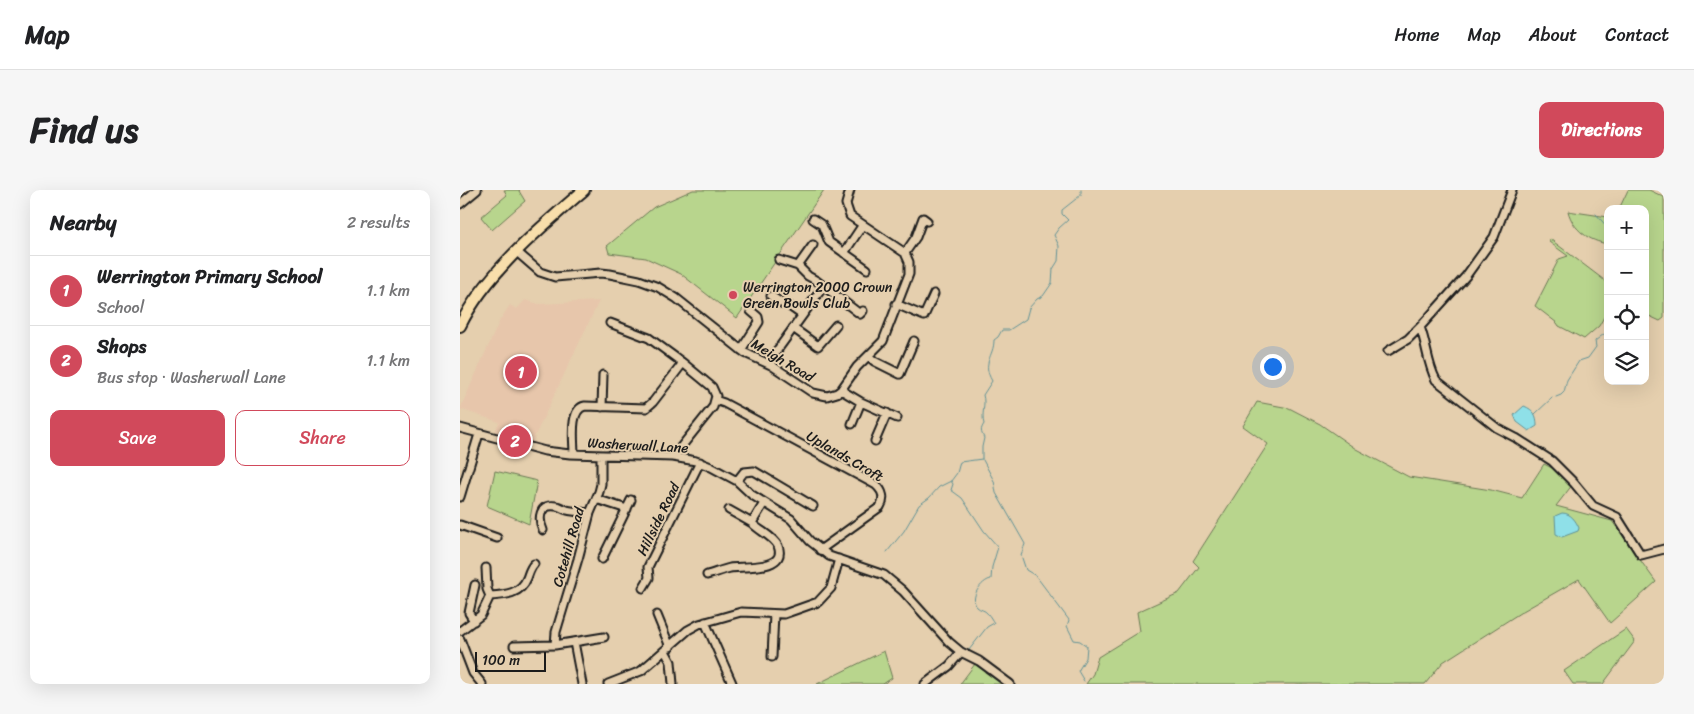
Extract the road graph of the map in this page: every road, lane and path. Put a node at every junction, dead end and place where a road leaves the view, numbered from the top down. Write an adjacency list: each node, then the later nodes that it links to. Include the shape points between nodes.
1 (477, 190): 5 (street)
2 (584, 190): 10 (highway)
3 (850, 190): 8 (street, via 847,210)
4 (1512, 190): 26 (street, via 1494,237 1466,276)
5 (460, 204)
6 (813, 219): 11 (street, via 822,225 829,242)
7 (927, 221): 12 (street, via 923,218)
8 (862, 226): 11 (street); 12 (street)
9 (813, 244): 14 (street)
10 (517, 252): 25 (highway, via 483,288); 29 (street, Meigh Road, via 540,272 555,277 601,273 649,283 676,298)
11 (844, 253): 15 (street)
12 (905, 253): 19 (street, via 910,274)
13 (779, 260): 14 (street)
14 (798, 266): 16 (street)
15 (868, 269)
16 (823, 287): 21 (street, via 860,314); 22 (street)
17 (934, 294): 19 (street, via 924,316)
18 (771, 296): 22 (street)
19 (896, 304): 31 (street, via 883,341)
20 (751, 311): 29 (street, via 759,322)
21 (863, 311)
22 (802, 315): 27 (street)
23 (610, 323): 32 (street, via 649,338)
24 (836, 325): 27 (street, via 818,346)
25 (460, 326)
26 (1420, 327): 30 (street); 62 (street, via 1436,380 1497,428 1552,461 1593,506 1617,517 1641,555)
27 (793, 328): 33 (street)
28 (914, 341): 31 (street, via 900,374 874,362)
29 (741, 350): 33 (street, Meigh Road)
30 (1388, 351)
31 (869, 356): 35 (street)
32 (683, 363): 36 (street, via 712,387 716,393); 38 (street, via 649,406 640,409)
33 (768, 363): 35 (street, Meigh Road, via 816,394 831,395)
34 (603, 375): 38 (street)
35 (841, 390): 37 (street)
36 (715, 400): 47 (street); 63 (street, Uplands Croft, via 815,451 876,485 881,491 883,500 878,509)
37 (861, 402): 39 (street); 41 (street)
38 (602, 407): 45 (street, via 583,406 576,411)
39 (887, 413): 40 (street); 44 (street)
40 (897, 418)
41 (852, 424)
42 (460, 428): 43 (street, Washerwall Lane)
43 (479, 434): 45 (street, Washerwall Lane, via 545,451); 50 (street)
44 (875, 441)
45 (574, 454): 46 (street, Washerwall Lane)
46 (600, 455): 47 (street, Washerwall Lane); 51 (street, Cotehill Road, via 601,484)
47 (673, 457): 48 (street, Washerwall Lane)
48 (700, 462): 49 (street, Washerwall Lane); 70 (street, Hillside Road, via 648,567 649,578)
49 (737, 481): 53 (street, Washerwall Lane); 54 (street, via 744,472 754,471)
50 (460, 497)
51 (596, 499): 55 (street); 57 (street, Cotehill Road)
52 (631, 500): 55 (street)
53 (764, 503): 58 (street); 63 (street, Washerwall Lane, via 791,519)
54 (813, 506)
55 (627, 509): 64 (street)
56 (729, 510): 58 (street)
57 (590, 513): 60 (street, via 550,506 541,512); 80 (street, Cotehill Road)
58 (752, 523): 68 (street, via 776,544 779,552 775,560 767,565 730,568)
59 (460, 525): 61 (street)
60 (540, 528)
61 (497, 538)
62 (1664, 549)
63 (820, 550): 65 (street, Washerwall Lane)
64 (602, 559)
65 (839, 560): 72 (street, via 832,584 822,599 794,612); 83 (street, Washerwall Lane, via 879,572 893,581)
66 (531, 565): 71 (street, via 521,589)
67 (489, 572): 71 (street, via 487,589)
68 (707, 575)
69 (475, 585): 74 (street, via 470,611)
70 (643, 588)
71 (490, 596): 74 (street)
72 (774, 614): 75 (street, via 741,612); 84 (street)
73 (657, 615): 82 (street)
74 (474, 621): 76 (street)
75 (705, 622): 82 (street, via 688,630); 85 (street)
76 (460, 631)
77 (604, 637): 79 (street)
78 (461, 642): 86 (street, via 473,673)
79 (574, 642): 80 (street); 87 (street)
80 (555, 645): 81 (street)
81 (514, 646)
82 (667, 649): 88 (street, via 641,671); 89 (street)
83 (961, 652): 90 (street); 91 (street, Washerwall Lane, via 980,661)
84 (772, 657)
85 (732, 683)
86 (482, 684)
87 (582, 684)
88 (608, 684)
89 (673, 684)
90 (925, 684)
91 (1010, 684)

